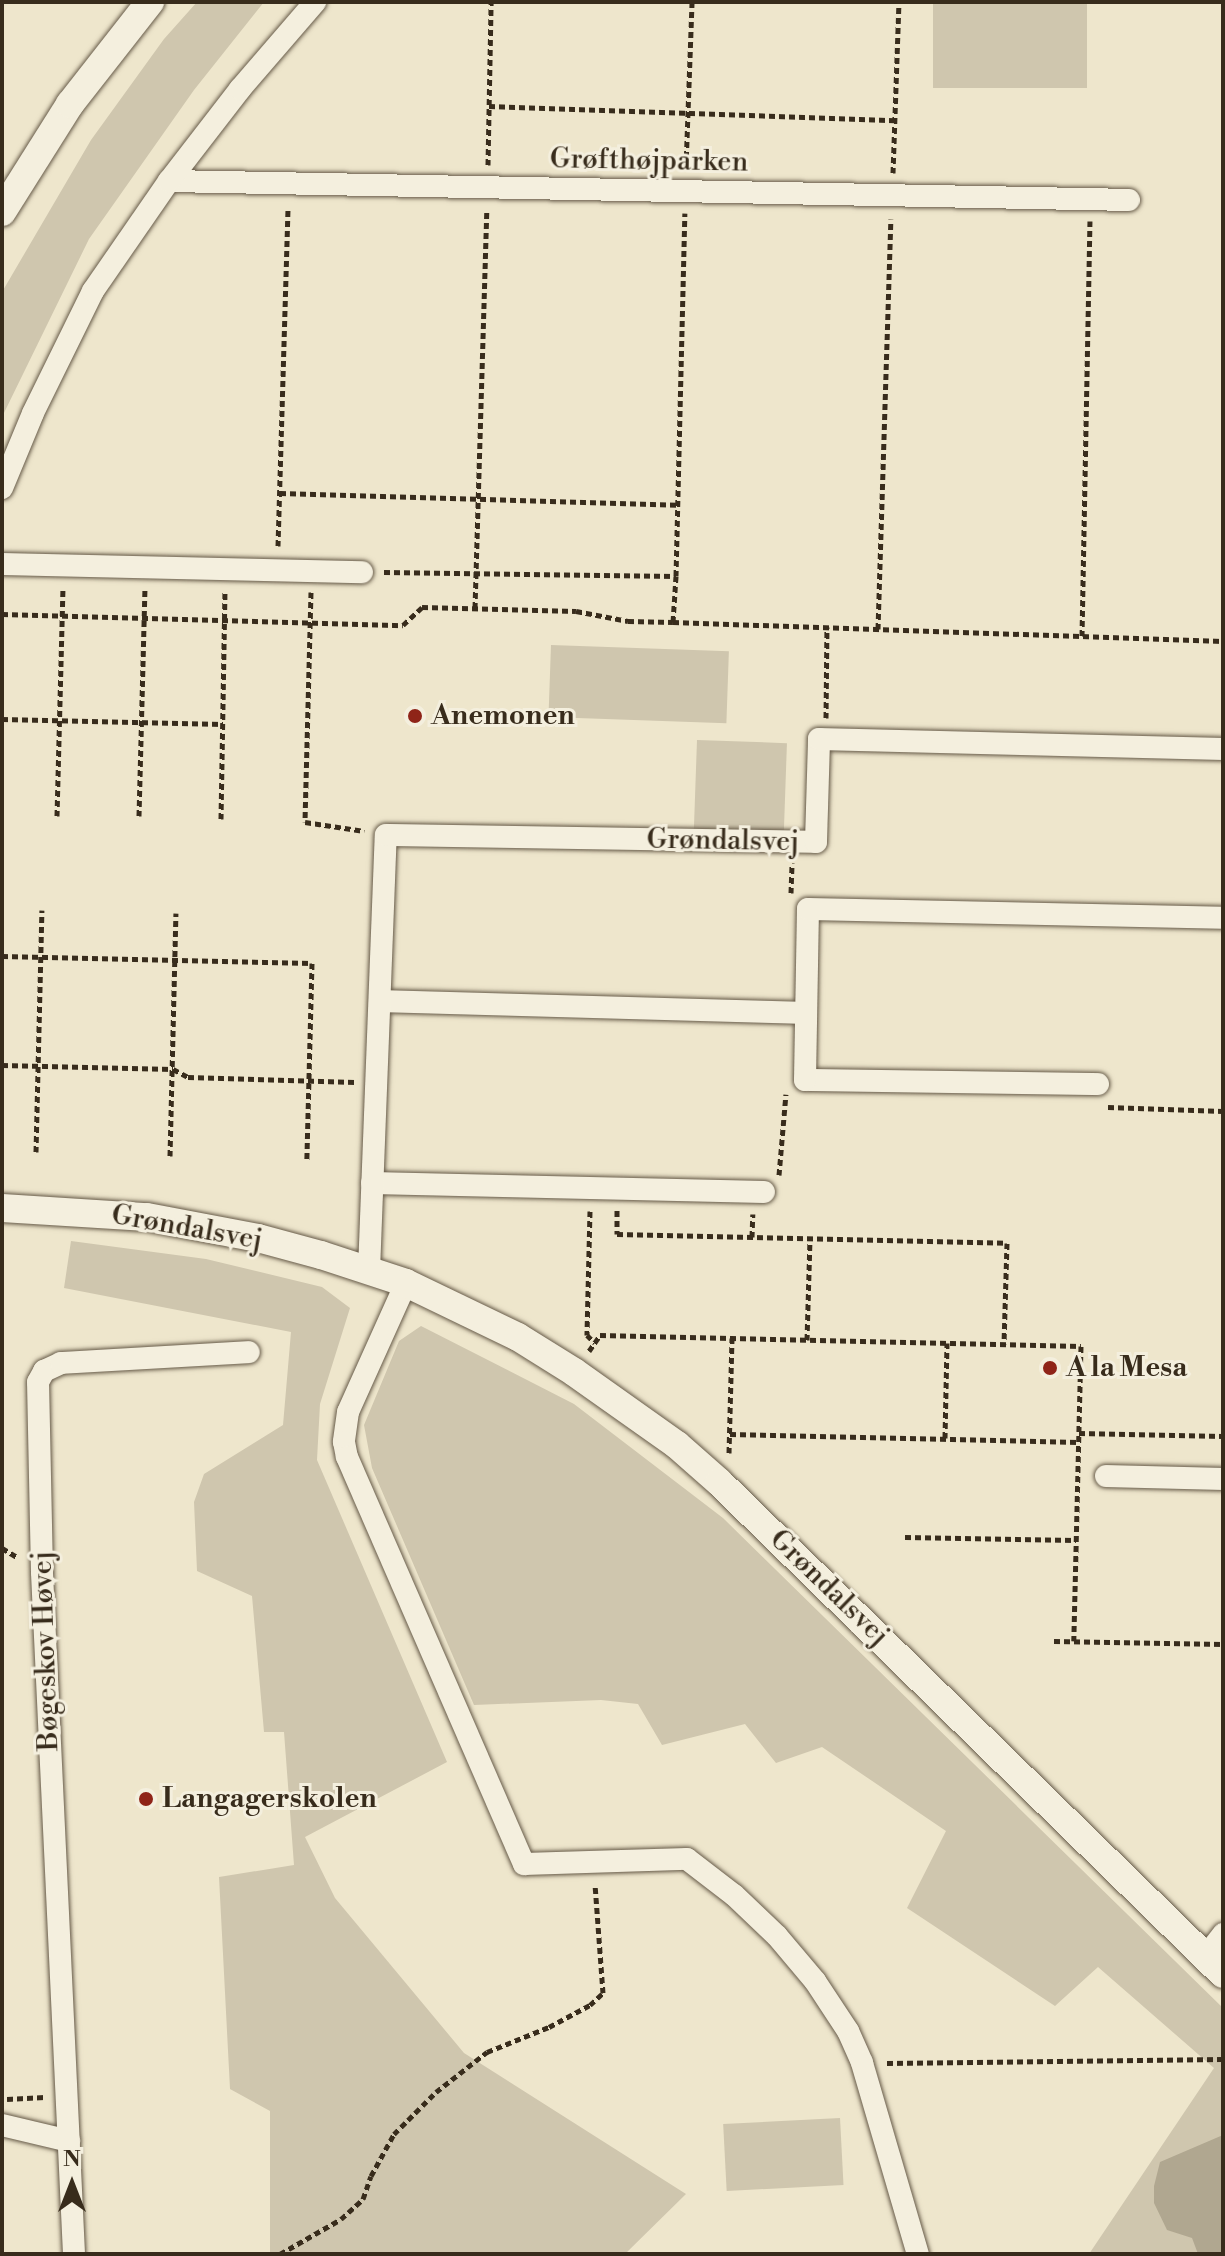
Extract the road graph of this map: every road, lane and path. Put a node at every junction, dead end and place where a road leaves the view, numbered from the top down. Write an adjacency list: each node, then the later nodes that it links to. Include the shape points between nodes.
1 (150, 2): 16 (street, via 70,104)
2 (315, 2): 9 (street)
3 (491, 2): 6 (path)
4 (692, 2): 7 (path)
5 (899, 2): 8 (path)
6 (489, 106): 7 (path); 11 (path)
7 (688, 113): 8 (path); 12 (path)
8 (895, 120): 13 (path)
9 (169, 181): 10 (street, Grøfthøjparken); 17 (street, via 93,291)
10 (288, 183): 11 (street, Grøfthøjparken); 18 (path)
11 (487, 187): 12 (street, Grøfthøjparken); 19 (path)
12 (685, 191): 13 (street, Grøfthøjparken); 20 (path)
13 (892, 195): 14 (street, Grøfthøjparken); 38 (path)
14 (1090, 200): 15 (street, Grøfthøjparken); 39 (path)
15 (1129, 200)
16 (2, 212)
17 (2, 488)
18 (280, 493): 19 (path); 25 (path)
19 (478, 499): 20 (path); 28 (path)
20 (677, 505): 29 (path)
21 (2, 564): 22 (street)
22 (63, 566): 23 (street); 32 (path)
23 (146, 568): 24 (street); 33 (path)
24 (226, 570): 25 (street); 34 (path)
25 (277, 571): 26 (street)
26 (312, 571): 27 (street); 35 (path)
27 (362, 572): 28 (path)
28 (475, 572): 29 (path); 30 (path)
29 (676, 576): 36 (path)
30 (475, 608): 35 (path, via 422,607 403,625); 36 (path, via 576,611 628,621)
31 (2, 614): 32 (path)
32 (62, 615): 33 (path); 42 (path)
33 (144, 618): 34 (path); 43 (path)
34 (225, 620): 35 (path); 44 (path)
35 (310, 622): 50 (path, via 305,822)
36 (673, 622): 37 (path)
37 (827, 627): 38 (path); 45 (path)
38 (878, 629): 39 (path)
39 (1082, 636): 40 (path)
40 (1223, 641)
41 (2, 719): 42 (path)
42 (59, 720): 43 (path); 47 (path)
43 (142, 722): 44 (path); 48 (path)
44 (223, 724): 49 (path)
45 (826, 739): 46 (street); 51 (street, Grøndalsvej, via 819,739 816,842)
46 (1223, 749)
47 (57, 816)
48 (139, 816)
49 (221, 819)
50 (386, 835): 51 (street, Grøndalsvej); 59 (street)
51 (792, 842): 52 (path, via 791,909)
52 (808, 909): 55 (street); 60 (street)
53 (42, 910): 57 (path)
54 (176, 913): 58 (path)
55 (1223, 918)
56 (2, 956): 57 (path)
57 (41, 957): 58 (path); 62 (path)
58 (175, 960): 63 (path); 65 (path, via 312,963)
59 (380, 1001): 60 (street); 66 (street)
60 (806, 1013): 64 (street)
61 (2, 1065): 62 (path)
62 (38, 1066): 63 (path); 69 (path)
63 (173, 1069): 65 (path, via 188,1077); 70 (path)
64 (805, 1080): 67 (street); 75 (path, via 786,1090 780,1173)
65 (309, 1081): 66 (path); 71 (path)
66 (377, 1082): 72 (street)
67 (1098, 1084): 68 (path, via 1097,1107)
68 (1223, 1111)
69 (36, 1152)
70 (170, 1156)
71 (307, 1160)
72 (372, 1183): 73 (street); 78 (street)
73 (590, 1188): 74 (street); 82 (path, via 587,1335)
74 (618, 1189): 75 (street); 77 (path, via 617,1234)
75 (764, 1192)
76 (2, 1208): 78 (street, Grøndalsvej, via 200,1225)
77 (810, 1239): 81 (path); 84 (path, via 1007,1243)
78 (369, 1271): 79 (street, Grøndalsvej)
79 (406, 1283): 86 (street, Grøndalsvej, via 518,1337); 100 (street, via 348,1412 344,1442 353,1471 524,1864)
80 (732, 1338): 81 (path); 82 (path, via 600,1335); 88 (path)
81 (807, 1340): 83 (path)
82 (595, 1343): 86 (path)
83 (947, 1343): 84 (path); 90 (path)
84 (1004, 1344): 87 (path, via 1081,1346)
85 (249, 1352): 105 (street, Bøgeskov Høvej, via 61,1363 49,1366 38,1382)
86 (574, 1372): 94 (street, Grøndalsvej, via 677,1445)
87 (1079, 1433): 89 (path); 91 (path)
88 (730, 1434): 90 (path); 94 (path)
89 (1223, 1436)
90 (945, 1438): 91 (path)
91 (1078, 1442): 96 (path)
92 (1106, 1476): 93 (street)
93 (1223, 1479)
94 (719, 1482): 102 (street, Grøndalsvej)
95 (905, 1537): 96 (path)
96 (1076, 1540): 98 (path)
97 (1054, 1641): 98 (path)
98 (1074, 1641): 99 (path)
99 (1223, 1644)
100 (594, 1862): 104 (street, via 687,1859 734,1895 787,1947 840,2019); 110 (path, via 603,1993 549,2027 487,2052 436,2092 394,2134 363,2199 341,2219)
101 (1223, 1934): 102 (street, Grøndalsvej)
102 (1214, 1965)
103 (1223, 2059): 104 (path)
104 (862, 2063): 111 (street)
105 (66, 2096): 106 (path); 108 (street, Bøgeskov Høvej)
106 (2, 2099)
107 (2, 2125): 108 (street)
108 (69, 2141): 109 (street, Bøgeskov Høvej)
109 (74, 2254)
110 (280, 2254)
111 (918, 2254)

